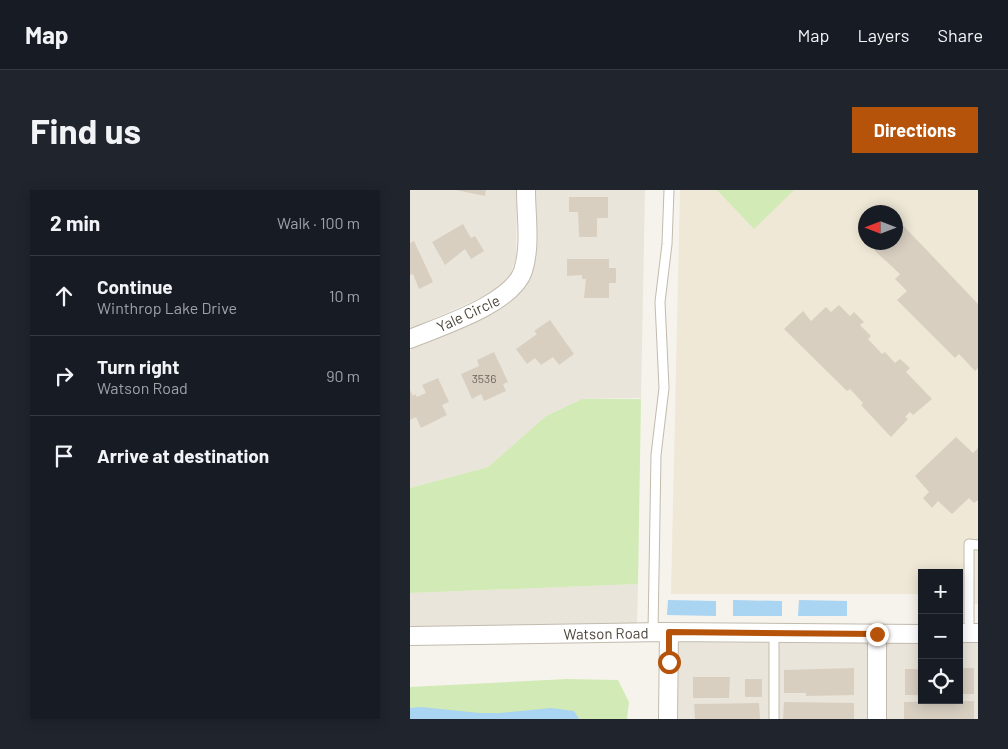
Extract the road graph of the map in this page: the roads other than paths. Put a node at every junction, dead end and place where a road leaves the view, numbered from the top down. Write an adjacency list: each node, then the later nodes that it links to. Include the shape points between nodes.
1 (526, 190): 3 (street, Yale Circle, via 525,259 523,272 511,291 492,304)
2 (669, 190): 5 (lane, via 660,302 664,388 656,455)
3 (410, 339)
4 (978, 545): 7 (lane, via 969,544)
5 (661, 632): 6 (street, Watson Road); 10 (street, Watson Road); 11 (street)
6 (774, 633): 8 (street, Watson Road); 12 (lane)
7 (969, 633)
8 (877, 634): 9 (street, Watson Road); 13 (street)
9 (918, 634)
10 (410, 636)
11 (668, 719)
12 (774, 719)
13 (876, 719)

